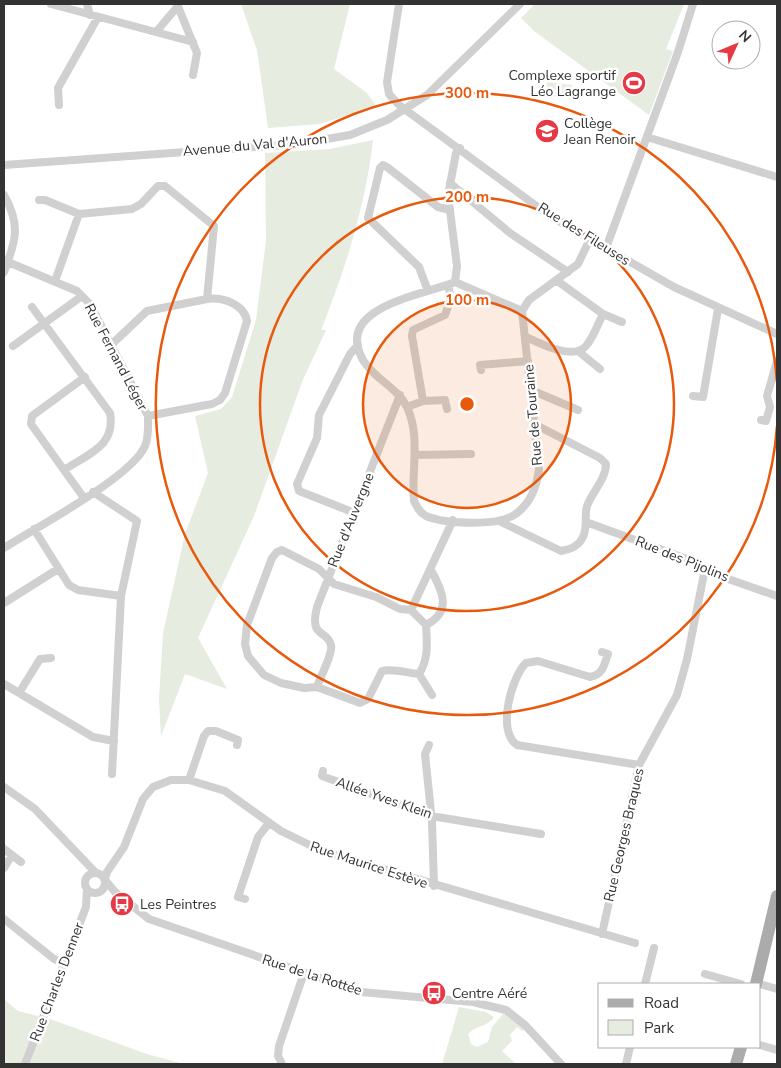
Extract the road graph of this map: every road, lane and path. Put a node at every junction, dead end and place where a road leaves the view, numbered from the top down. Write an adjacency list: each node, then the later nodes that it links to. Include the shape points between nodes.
1 (51, 4): 7 (street)
2 (87, 4): 7 (street)
3 (399, 4): 12 (street, Rue des Fileuses, via 387,86 392,98)
4 (520, 4): 12 (street, Avenue du Val d'Auron, via 427,96)
5 (693, 4): 13 (street)
6 (178, 5): 8 (street); 9 (street)
7 (94, 16): 8 (street); 11 (street, via 58,88)
8 (156, 32): 9 (street)
9 (193, 42): 10 (street, via 197,53)
10 (194, 75)
11 (59, 105)
12 (406, 110): 14 (street, Rue des Fileuses); 15 (street, Avenue du Val d'Auron, via 350,135 298,144)
13 (647, 137): 16 (street); 23 (street)
14 (460, 148): 17 (street); 22 (street, Rue des Fileuses, via 550,216)
15 (4, 165)
16 (777, 177)
17 (450, 183): 20 (street); 26 (street, via 510,234)
18 (4, 195): 24 (street, via 15,224 15,240)
19 (39, 200): 21 (street)
20 (450, 210): 29 (street, via 457,266); 30 (street, via 438,207 387,166 380,168 368,218 419,267)
21 (79, 214): 28 (street); 32 (street, via 132,209 158,186 165,186 214,226)
22 (590, 239): 23 (street, Rue des Fileuses); 26 (street, via 578,264)
23 (606, 248): 34 (street, Rue des Fileuses)
24 (8, 262): 25 (street); 28 (street, Rue Fernand Léger)
25 (4, 272)
26 (568, 272): 27 (street)
27 (556, 280): 35 (street, via 529,300); 36 (street)
28 (54, 281): 31 (street, Rue Fernand Léger)
29 (452, 283): 30 (street); 35 (street); 53 (street, via 445,315 415,327 412,333)
30 (428, 291): 42 (street, via 374,311 362,325)
31 (82, 296): 38 (street); 41 (street, Rue Fernand Léger, via 90,304)
32 (207, 299): 41 (street, via 147,311); 57 (street, via 215,298 240,307 246,313 247,321 225,393 212,404)
33 (32, 307): 38 (street)
34 (718, 309): 39 (street, Rue des Fileuses); 52 (street, via 703,396)
35 (522, 310): 40 (street, Rue de Touraine)
36 (603, 314): 37 (street); 44 (street, via 586,347)
37 (622, 322)
38 (44, 323): 43 (street); 49 (street)
39 (777, 334)
40 (526, 337): 44 (street, via 550,348); 45 (street, Rue de Touraine)
41 (112, 344): 57 (street, Rue Fernand Léger)
42 (358, 345): 51 (street, via 363,360); 65 (street, via 350,354 319,415 317,438 297,478 299,491)
43 (14, 346)
44 (578, 351): 47 (street)
45 (528, 361): 48 (street, via 480,365); 50 (street, Rue de Touraine)
46 (777, 361): 58 (street, via 767,396 770,407 766,421)
47 (600, 368)
48 (481, 370)
49 (84, 377): 62 (street, via 110,413 113,426 108,440); 62 (street, via 30,420)
50 (531, 390): 56 (street); 59 (street, Rue de Touraine)
51 (400, 395): 54 (street); 65 (street, Rue d'Auvergne)
52 (693, 396)
53 (423, 402): 54 (street); 55 (street, via 445,400)
54 (407, 407): 61 (street, via 414,433)
55 (447, 409)
56 (578, 410)
57 (148, 416): 63 (street, Rue Fernand Léger, via 145,446 134,462)
58 (761, 420)
59 (534, 424): 67 (street, Rue de Touraine, via 539,469 536,490 516,514); 68 (street, via 606,464 606,470 588,503)
60 (471, 454): 61 (street)
61 (415, 455): 66 (street, via 413,494 417,508 426,516)
62 (64, 470): 64 (street)
63 (93, 492): 64 (street, Rue Fernand Léger); 75 (street, via 137,521)
64 (84, 498): 69 (street, Rue Fernand Léger)
65 (355, 513): 74 (street, Rue d'Auvergne)
66 (453, 520): 67 (street); 73 (street)
67 (502, 522): 68 (street, via 561,551 577,546)
68 (586, 522): 72 (street, Rue des Pijolins, via 695,562)
69 (34, 529): 70 (street, Rue Fernand Léger); 71 (street)
70 (4, 548)
71 (58, 569): 75 (street, via 69,585 78,590); 77 (street)
72 (706, 569): 76 (street, Rue des Pijolins); 90 (street, Rue Georges Braques, via 688,659 677,695)
73 (431, 570): 78 (street); 79 (street, via 443,592 443,605 438,616)
74 (328, 576): 78 (street, via 339,586 376,597 400,609); 84 (street, via 314,618 316,629 330,643 331,650); 84 (street, Rue d'Auvergne, via 282,550 277,552 247,625 244,644 248,656 264,675 304,688)
75 (121, 596): 87 (street)
76 (777, 596)
77 (4, 603)
78 (412, 610): 79 (street)
79 (426, 625): 82 (street, via 427,646 424,666)
80 (602, 652): 90 (street, via 608,654 604,667 596,676 590,677 538,661 526,663 520,670 505,715 509,737 517,745)
81 (51, 658): 85 (street, via 40,658)
82 (419, 674): 84 (street, Rue d'Auvergne, via 382,671 368,699 360,703); 86 (street)
83 (4, 684): 85 (street)
84 (317, 686)
85 (19, 693): 87 (street, via 93,737)
86 (432, 695)
87 (114, 741): 92 (street)
88 (429, 744): 95 (street, via 425,754)
89 (237, 745): 93 (street, via 238,740 208,731)
90 (639, 765): 111 (street, Rue Georges Braques)
91 (323, 772): 95 (street, Allée Yves Klein, via 322,776)
92 (112, 774)
93 (189, 780): 96 (street, Rue Maurice Estève, via 231,794); 102 (street, Rue Maurice Estève, via 165,781 148,792 124,847)
94 (4, 786): 102 (street, Rue de la Rottée, via 35,809)
95 (431, 816): 97 (street, Allée Yves Klein); 103 (street)
96 (269, 823): 103 (street, Rue Maurice Estève, via 322,851); 109 (street, via 258,837 238,897)
97 (541, 834)
98 (4, 848): 99 (street)
99 (12, 855): 100 (street); 101 (street)
100 (21, 862)
101 (4, 868)
102 (100, 875): 104 (street, Rue Charles Denner, via 85,883); 105 (street, Rue Maurice Estève); 106 (street, Rue de la Rottée)
103 (434, 886): 111 (street, Rue Maurice Estève)
104 (88, 889): 105 (street); 108 (street, Rue Charles Denner)
105 (99, 892): 106 (street); 108 (street)
106 (115, 892): 115 (street, Rue de la Rottée, via 149,919)
107 (777, 896): 119 (main road)
108 (88, 899): 114 (street, Rue Charles Denner)
109 (245, 899)
110 (4, 920): 114 (street, via 54,959)
111 (602, 934): 112 (street, Rue Maurice Estève)
112 (635, 943)
113 (654, 948): 117 (street)
114 (64, 963): 126 (street, Rue Charles Denner)
115 (304, 973): 127 (street, via 279,1046 278,1056); 128 (street, Rue de la Rottée, via 361,992 473,1002 499,1008 526,1025)
116 (705, 974): 118 (street)
117 (646, 983)
118 (737, 983)
119 (756, 983)
120 (761, 984): 121 (street)
121 (777, 989)
122 (761, 1045): 125 (street)
123 (630, 1048): 129 (street)
124 (740, 1048): 130 (main road)
125 (777, 1050)
126 (25, 1064)
127 (282, 1064)
128 (560, 1064)
129 (626, 1064)
130 (736, 1064)

